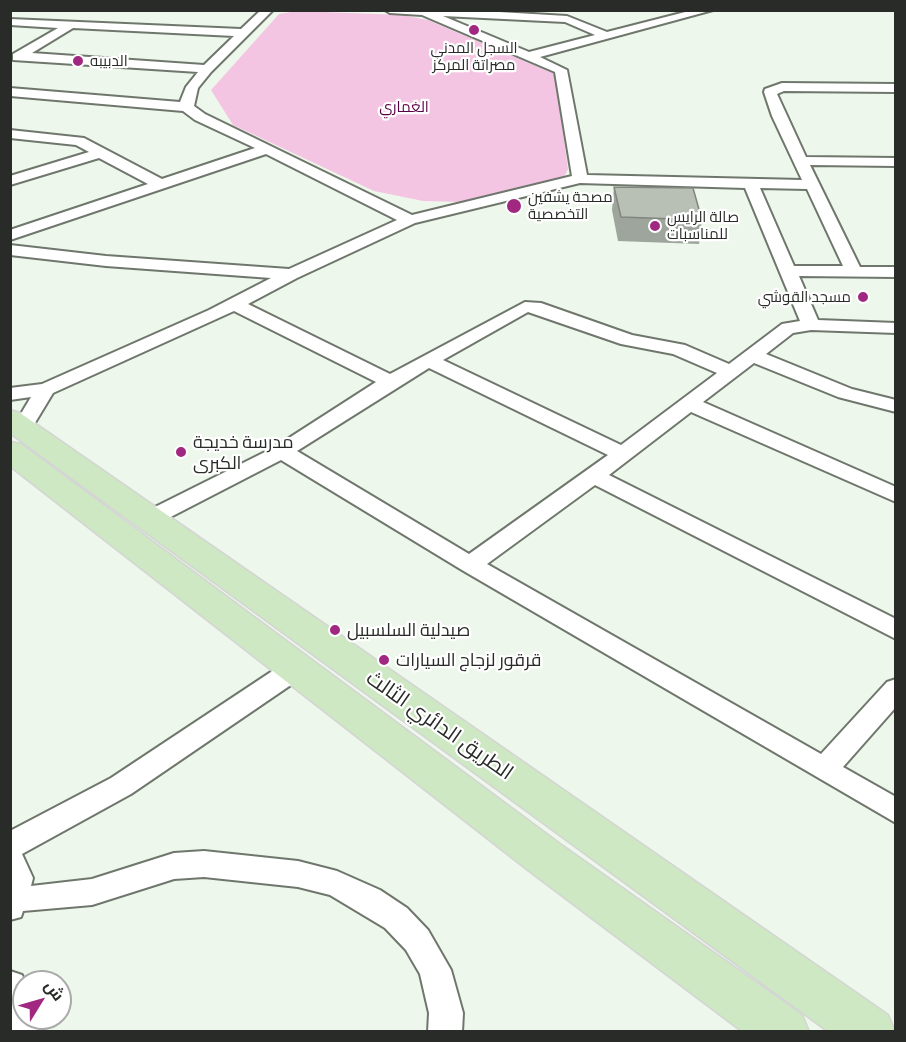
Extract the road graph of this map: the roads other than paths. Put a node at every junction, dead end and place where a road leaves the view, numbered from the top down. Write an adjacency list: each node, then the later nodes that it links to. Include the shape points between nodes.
1 (390, 10): 5 (street)
2 (666, 10): 8 (street)
3 (708, 10): 8 (street)
4 (268, 11): 12 (street)
5 (426, 13): 7 (street); 14 (street)
6 (103, 15): 11 (street)
7 (569, 15): 13 (street)
8 (684, 17): 13 (street)
9 (10, 22): 10 (street)
10 (74, 23): 11 (street); 15 (street)
11 (89, 24): 12 (street)
12 (245, 33): 16 (street)
13 (608, 37): 14 (street)
14 (528, 56): 25 (street, via 561,70)
15 (15, 59): 16 (street)
16 (207, 69): 19 (street, via 188,94)
17 (896, 88): 23 (street, via 771,90 779,116)
18 (10, 92): 19 (street)
19 (187, 107): 21 (street)
20 (10, 134): 22 (street, via 79,141)
21 (267, 149): 28 (street); 30 (street)
22 (103, 152): 26 (street); 28 (street)
23 (802, 161): 24 (street); 29 (street)
24 (896, 162)
25 (580, 179): 27 (street); 30 (street)
26 (10, 181)
27 (750, 183): 29 (street); 33 (street)
28 (161, 185): 31 (street)
29 (811, 185): 34 (street)
30 (410, 220): 36 (street)
31 (10, 236)
32 (10, 250): 36 (street)
33 (789, 271): 34 (street); 38 (street)
34 (854, 272): 35 (street)
35 (896, 272)
36 (291, 274): 37 (street)
37 (234, 304): 43 (street); 44 (street)
38 (811, 325): 39 (street); 40 (street, via 788,328)
39 (896, 328)
40 (752, 355): 42 (street); 46 (street, via 845,393)
41 (428, 360): 42 (street, via 525,307 535,307 628,340 678,349); 43 (street); 49 (street)
42 (731, 372): 45 (street)
43 (390, 382): 48 (street)
44 (46, 389): 47 (street); 47 (street)
45 (690, 404): 49 (street); 51 (street)
46 (896, 406)
47 (14, 423): 52 (main road, الطريق الدائري الثالث); 55 (main road, الطريق الدائري الثالث)
48 (282, 451): 52 (street); 53 (street)
49 (623, 454): 50 (street)
50 (594, 476): 53 (street); 54 (street)
51 (896, 495)
52 (152, 518): 57 (main road, الطريق الدائري الثالث)
53 (470, 565): 59 (street)
54 (896, 630)
55 (295, 669): 58 (main road, الطريق الدائري الثالث); 61 (street, via 121,786)
56 (896, 689): 59 (street)
57 (403, 699): 58 (main road); 68 (main road, الطريق الدائري الثالث)
58 (371, 725): 67 (main road, الطريق الدائري الثالث)
59 (825, 769): 60 (street)
60 (896, 811)
61 (10, 846)
62 (10, 860): 63 (street, via 18,878)
63 (13, 902): 66 (street, via 92,892 174,866 243,867 337,884 387,912 417,940 435,970 446,1013)
64 (10, 986): 65 (street)
65 (27, 1032)
66 (445, 1032)
67 (784, 1032)
68 (870, 1032)

